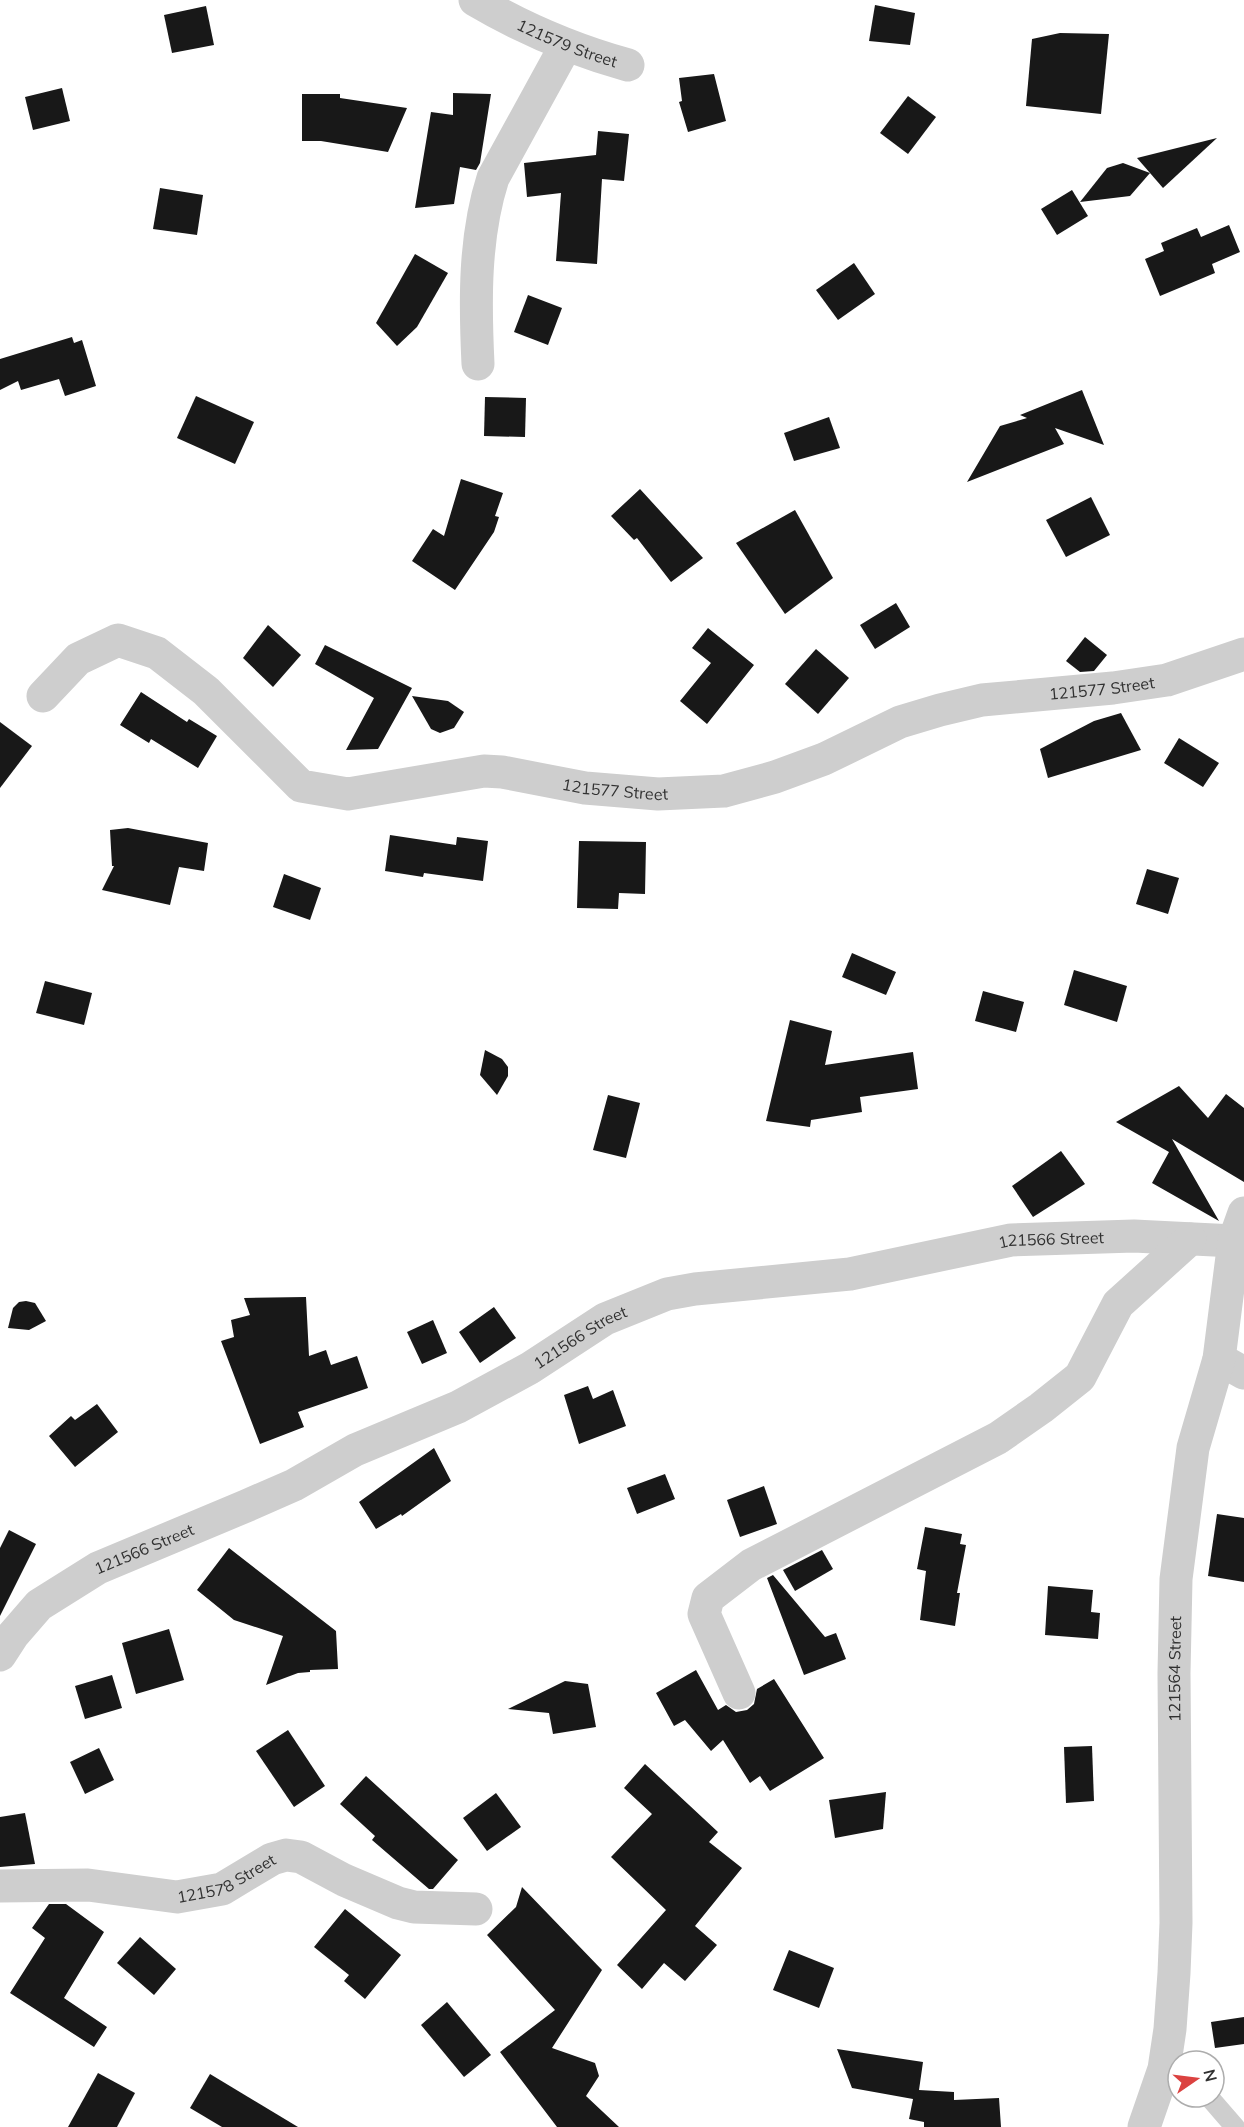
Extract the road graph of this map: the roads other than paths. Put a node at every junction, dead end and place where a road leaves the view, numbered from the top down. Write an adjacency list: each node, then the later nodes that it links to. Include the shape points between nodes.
1 (475, 0): 2 (street, 121579 Street, via 514,23)
2 (566, 45): 3 (street, 121579 Street); 4 (street, via 493,178 486,199 475,307)
3 (628, 65)
4 (478, 364)
5 (1244, 654): 6 (street, 121577 Street, via 1167,680 961,705 900,722 824,759 745,786 724,791 658,794 585,788 502,771 464,773 348,794 301,786 206,691 158,653 118,640 78,659)
6 (43, 696)
7 (1239, 1227): 8 (street, 121566 Street); 9 (street, 121564 Street)
8 (1190, 1239): 10 (street, 121566 Street, via 1134,1236 1011,1240 850,1274 667,1294 605,1319 530,1368 458,1407 356,1450 246,1506 98,1568 39,1605); 11 (street, via 1118,1304 1080,1377 1041,1408 998,1438 751,1565 708,1598 704,1614)
9 (1231, 1366): 14 (street, 121564 Street, via 1193,1448 1176,1579)
10 (0, 1655)
11 (739, 1693)
12 (0, 1886): 13 (street, 121578 Street, via 88,1885 177,1897 222,1889 272,1859 286,1855 301,1857 398,1903)
13 (476, 1910)
14 (1172, 2049)
15 (1166, 2074): 17 (street, 121564 Street)
16 (1219, 2109): 18 (lane)
17 (1144, 2127)
18 (1235, 2127)

